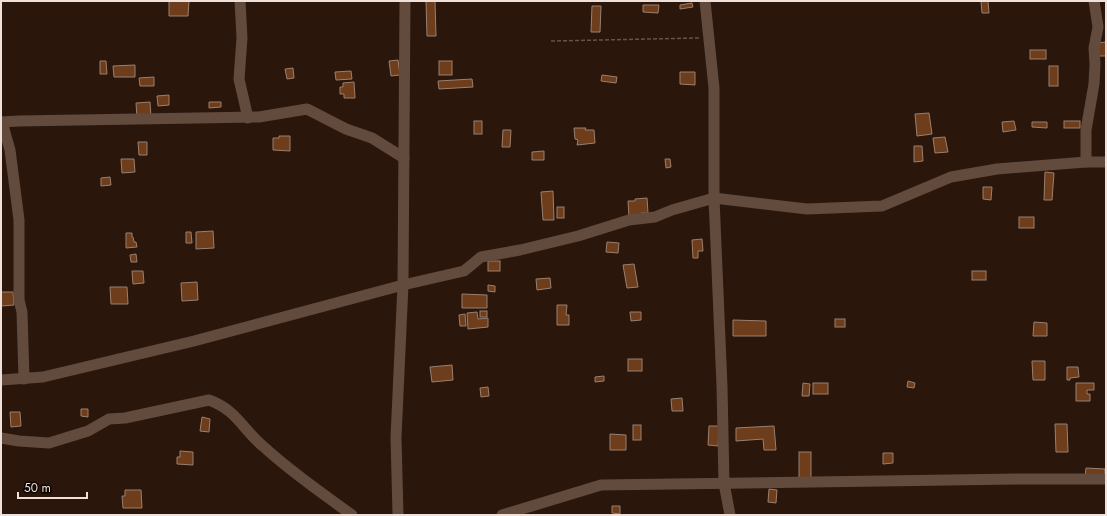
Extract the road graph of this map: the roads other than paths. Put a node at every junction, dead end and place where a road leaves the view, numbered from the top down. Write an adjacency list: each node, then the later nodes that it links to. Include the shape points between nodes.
1 (240, 1): 5 (street, via 240,79)
2 (405, 1): 7 (street)
3 (705, 1): 10 (street, via 714,88)
4 (1094, 1): 8 (street, via 1098,27 1094,48 1094,84 1086,130)
5 (248, 118): 6 (street); 7 (street, via 307,109 346,129 372,138)
6 (2, 122): 12 (street, via 10,150 19,220 19,300 22,312)
7 (404, 158): 11 (street)
8 (1086, 162): 9 (street); 10 (street, via 997,169 951,177 882,206 807,209)
9 (1106, 162)
10 (714, 198): 11 (street, via 655,217 629,220 578,236 481,257 464,271); 16 (street)
11 (403, 285): 12 (street, via 194,341 43,377); 18 (street, via 396,437)
12 (24, 379): 13 (street)
13 (1, 380)
14 (1, 438): 17 (street, via 49,443 88,431 109,419 125,418 209,400 219,403 234,414 263,447)
15 (1106, 480): 16 (street, via 1016,478)
16 (724, 483): 19 (street, via 601,485); 20 (street)
17 (352, 515)
18 (398, 515)
19 (502, 515)
20 (730, 515)

